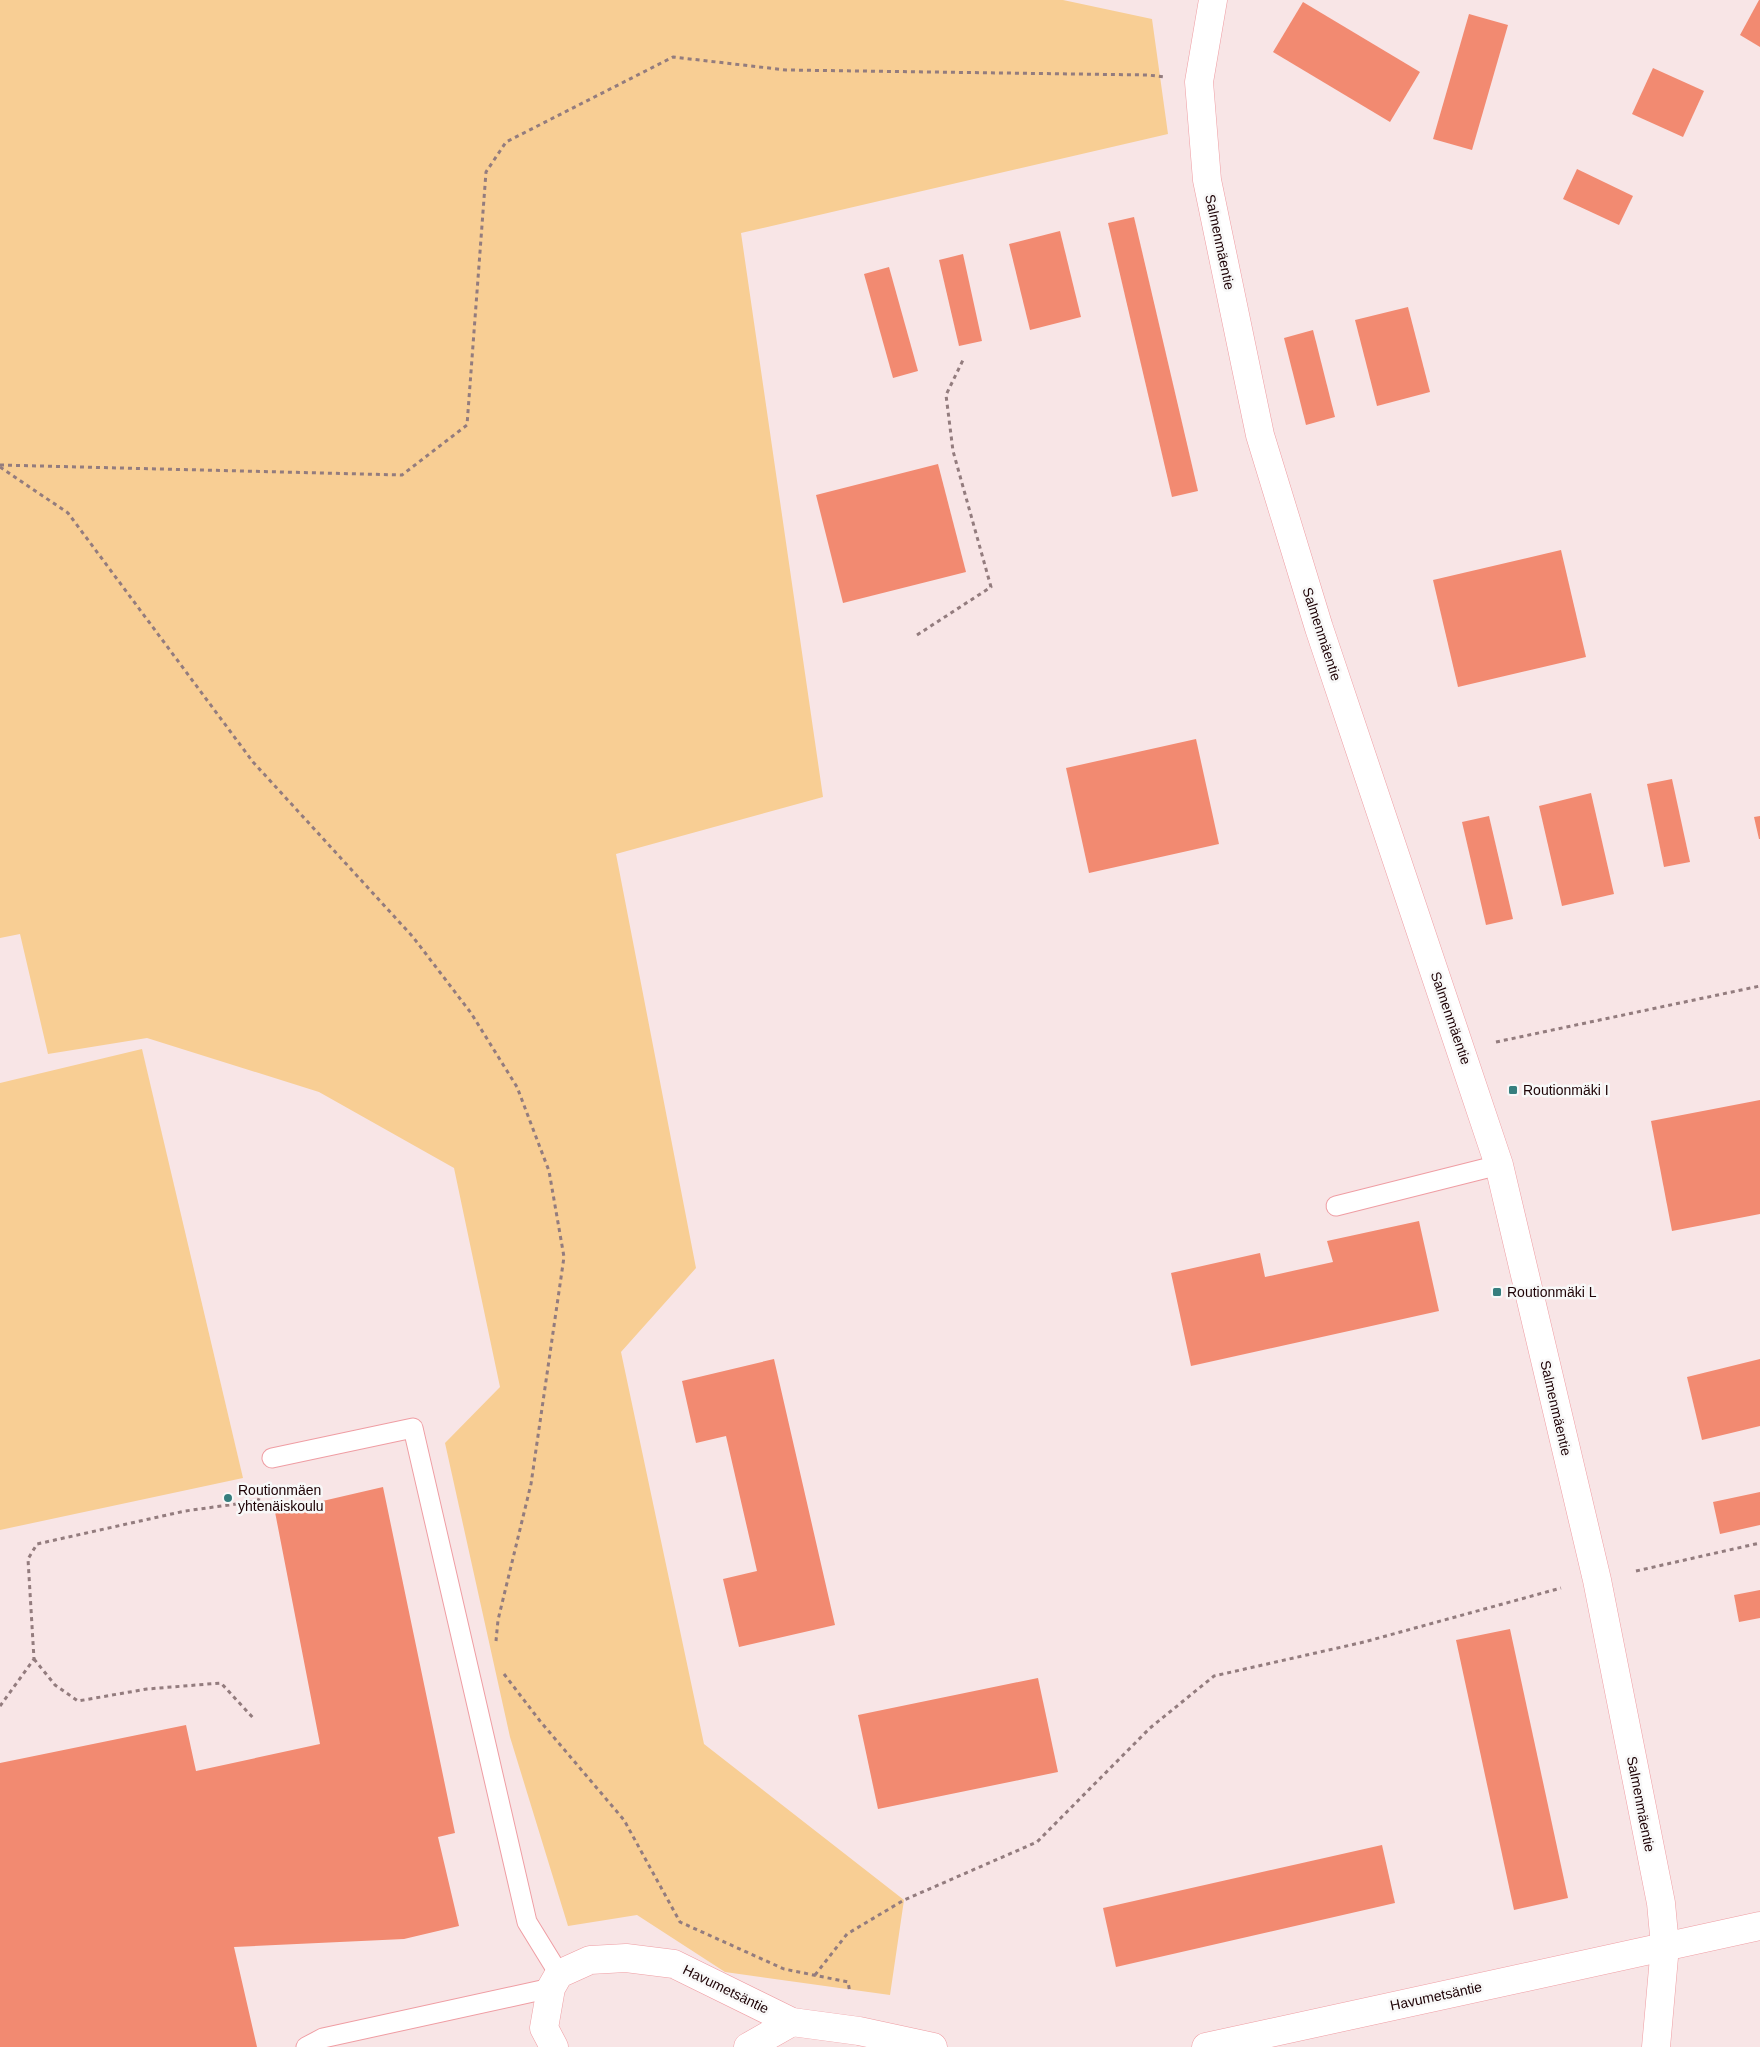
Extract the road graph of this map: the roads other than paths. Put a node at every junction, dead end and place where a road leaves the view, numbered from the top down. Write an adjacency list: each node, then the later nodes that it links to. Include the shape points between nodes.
1 (1213, 0): 2 (street, Salmenmäentie, via 1199,82 1207,180 1260,435 1322,636)
2 (1500, 1165): 3 (lane); 6 (street, Salmenmäentie, via 1597,1580 1661,1904)
3 (1336, 1206)
4 (272, 1458): 7 (lane, via 413,1428 527,1922)
5 (1760, 1926): 6 (street, Havumetsäntie)
6 (1665, 1946): 13 (street, Havumetsäntie); 14 (street, Salmenmäentie)
7 (555, 1981): 8 (street, Havumetsäntie, via 590,1960 626,1958 674,1964); 9 (lane, via 324,2038); 10 (street, via 544,2028)
8 (792, 2022): 11 (street, Havumetsäntie); 12 (street, Havumetsäntie, via 859,2031)
9 (306, 2047)
10 (554, 2047)
11 (748, 2047)
12 (933, 2047)
13 (1206, 2047)
14 (1656, 2047)

